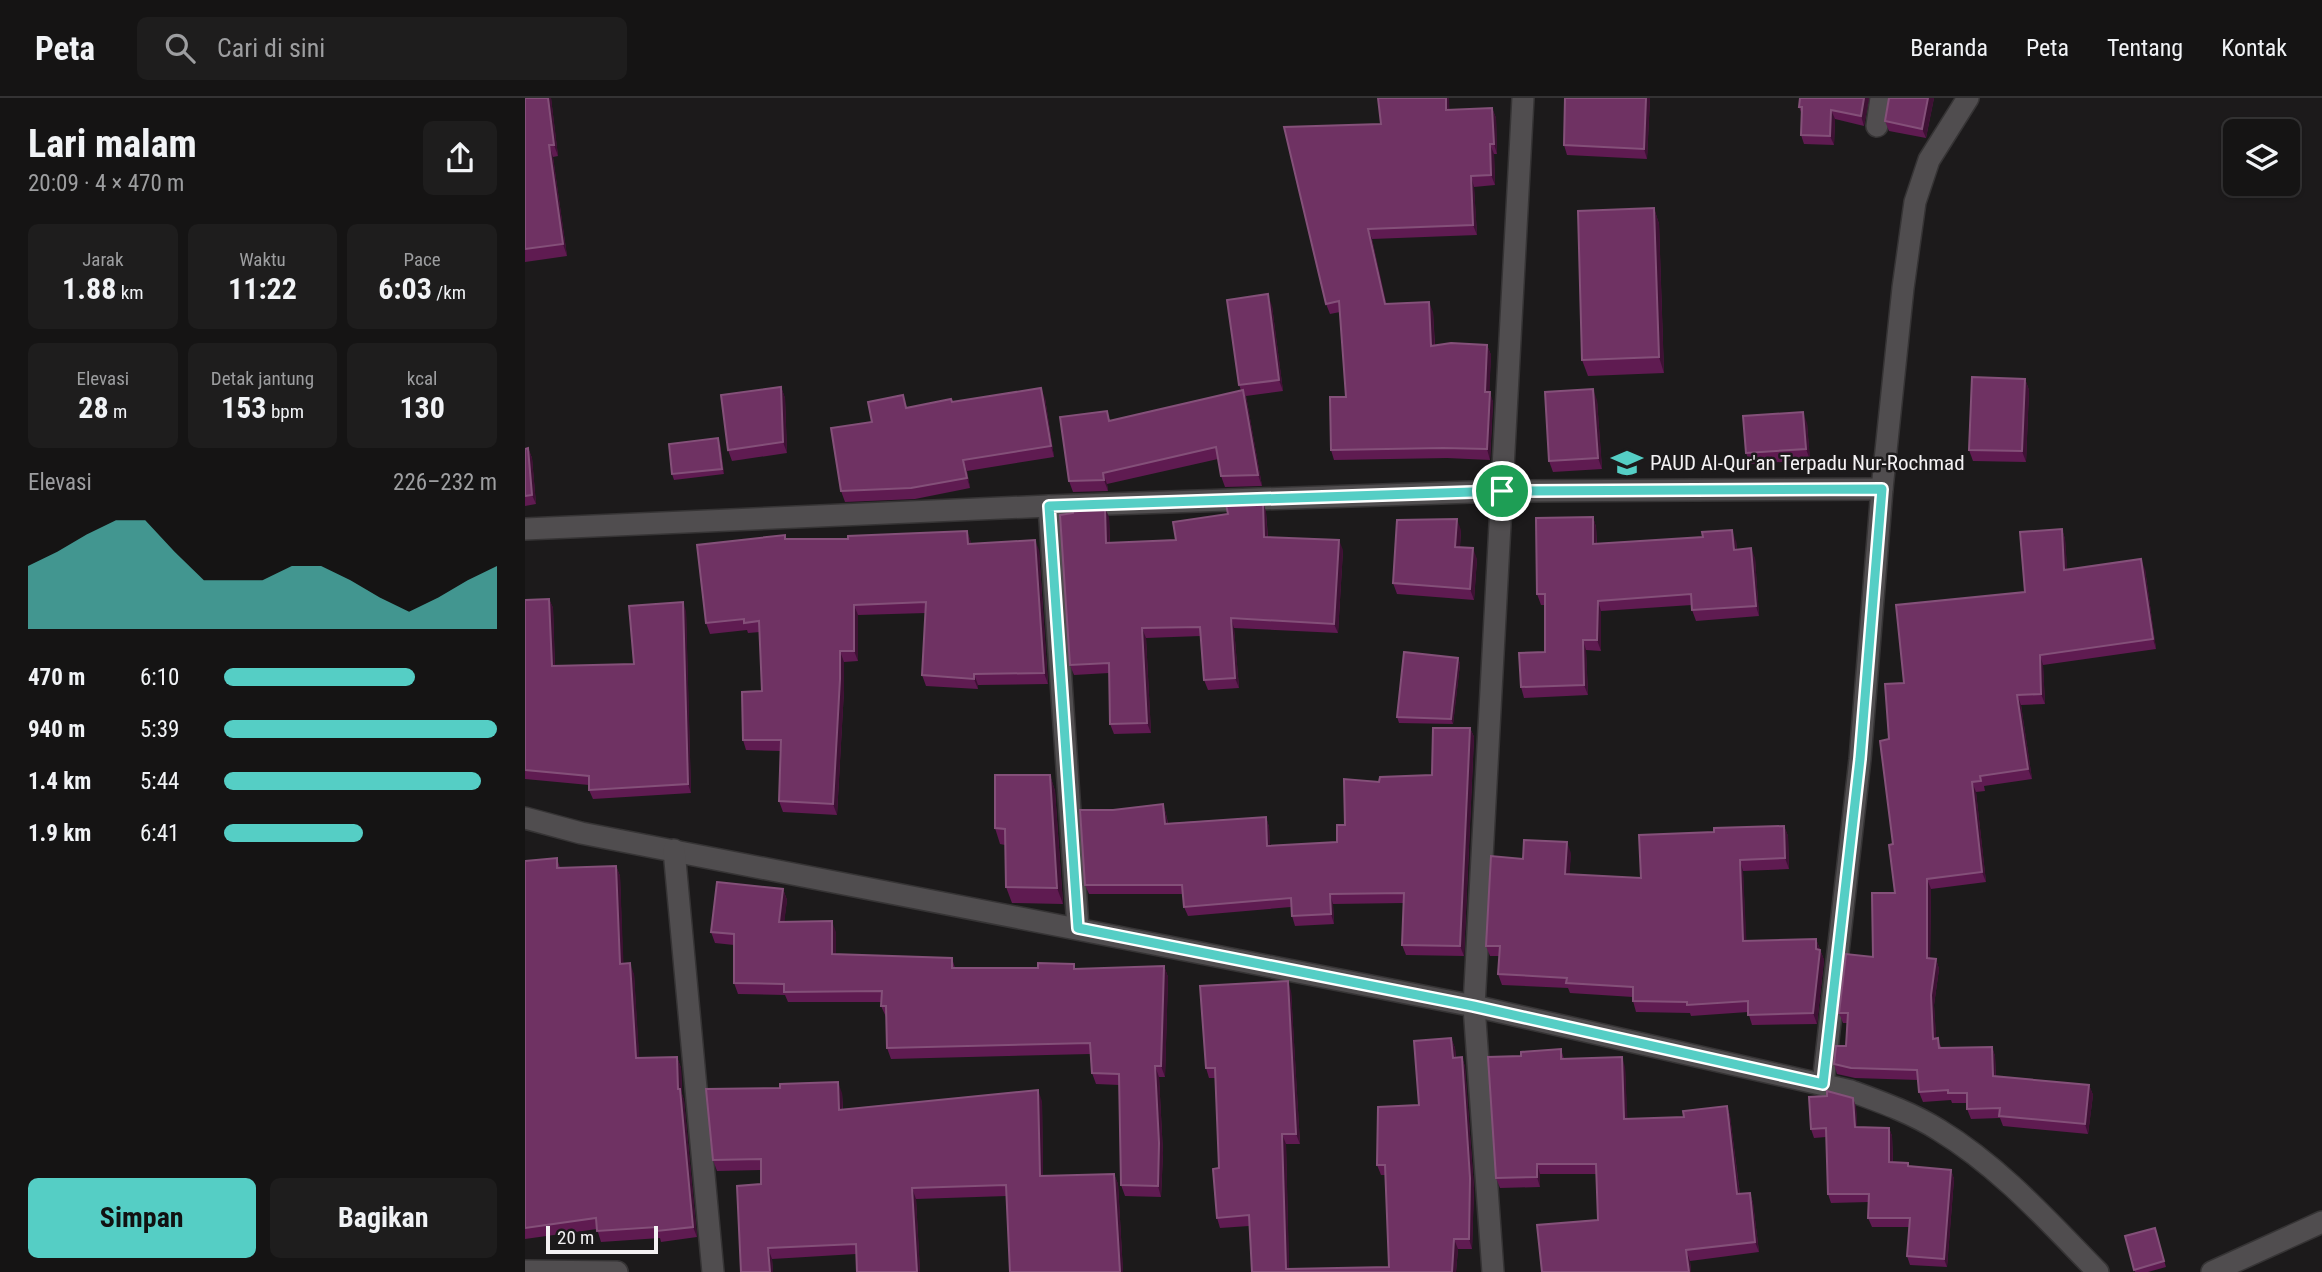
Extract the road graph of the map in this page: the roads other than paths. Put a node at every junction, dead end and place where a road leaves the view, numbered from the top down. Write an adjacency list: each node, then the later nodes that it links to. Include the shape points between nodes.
1 (1524, 98): 6 (street)
2 (1881, 98): 4 (street)
3 (1968, 98): 5 (street, via 1929,160 1915,202)
4 (1877, 126)
5 (1882, 489): 6 (street); 13 (street, via 1860,759)
6 (1502, 491): 7 (street); 12 (street)
7 (1049, 506): 8 (street); 11 (street)
8 (525, 529)
9 (525, 818): 10 (street)
10 (674, 850): 11 (street); 17 (street)
11 (1078, 928): 12 (street)
12 (1473, 1006): 13 (street); 18 (street)
13 (1823, 1084): 19 (street, via 1892,1106 1975,1154 2019,1191)
14 (2322, 1222): 20 (street)
15 (525, 1271): 16 (street)
16 (617, 1272)
17 (713, 1272)
18 (1493, 1272)
19 (2098, 1272)
20 (2212, 1272)

